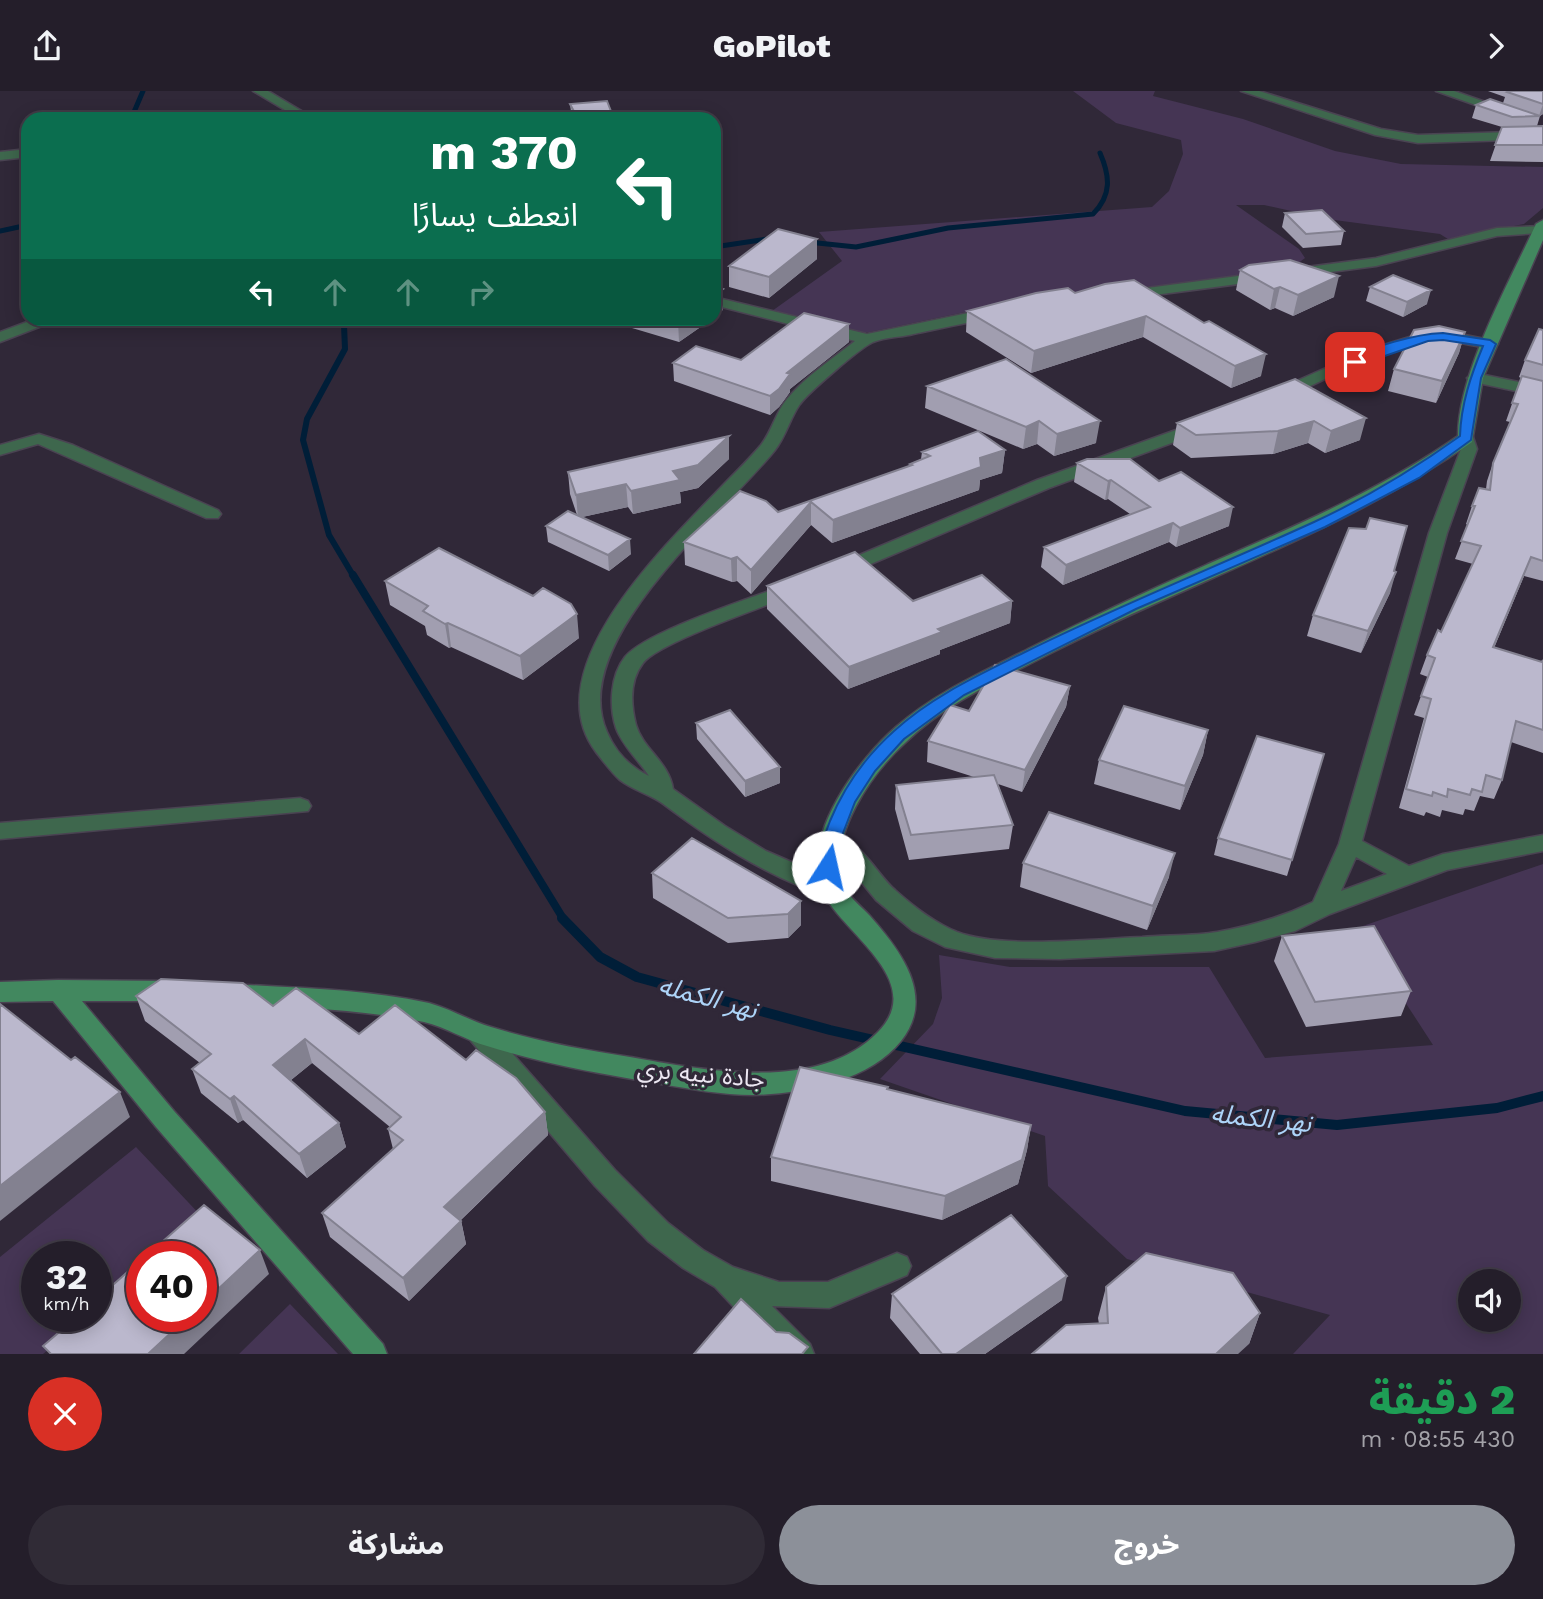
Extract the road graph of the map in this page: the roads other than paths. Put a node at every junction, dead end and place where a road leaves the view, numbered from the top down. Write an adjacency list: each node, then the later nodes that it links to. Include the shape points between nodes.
1 (259, 91): 4 (street)
2 (1247, 91): 6 (street, via 1379,132 1418,139)
3 (1442, 91): 5 (street)
4 (296, 112)
5 (1530, 120)
6 (1543, 135)
7 (21, 154): 8 (street)
8 (0, 156)
9 (1541, 227): 10 (street, via 1497,232 1376,262); 16 (street)
10 (1107, 298)
11 (721, 303): 15 (street)
12 (1012, 310): 15 (street)
13 (29, 326): 14 (street)
14 (0, 337)
15 (867, 339): 24 (street, via 792,403 769,446 648,576 621,615 595,667 588,694 591,720 603,747 628,775)
16 (1490, 344): 17 (street); 19 (street, via 1427,337)
17 (1475, 378): 18 (street); 21 (street)
18 (1543, 392)
19 (1268, 399)
20 (1213, 421): 24 (street, via 1042,484 646,650 633,661 620,698 627,730 660,775)
21 (1466, 437): 27 (street, via 1371,499 1130,606 958,692 899,735 869,767 847,801); 29 (street, via 1469,449 1438,533)
22 (0, 450): 23 (street, via 39,439)
23 (212, 514)
24 (662, 792): 31 (street, via 758,857)
25 (300, 806): 26 (street)
26 (0, 831)
27 (831, 841): 31 (street, via 828,867); 32 (street, via 852,855 884,894 921,925 954,940 995,949 1214,941 1287,925)
28 (1543, 843): 30 (street, via 1443,862)
29 (1350, 844): 30 (street); 32 (street)
30 (1409, 876): 32 (street)
31 (832, 890): 35 (street, جادة نبيه بري, via 893,964 905,986 904,1013 892,1036 866,1056 836,1070 757,1084 690,1078 594,1062)
32 (1322, 908)
33 (58, 990): 34 (street, جادة نبيه بري); 35 (street, جادة نبيه بري, via 198,991 371,1003 442,1017); 38 (street)
34 (0, 992)
35 (480, 1034): 37 (street, via 658,1232)
36 (897, 1266): 37 (street, via 829,1295 779,1295)
37 (725, 1278): 39 (street)
38 (372, 1354)
39 (799, 1354)

